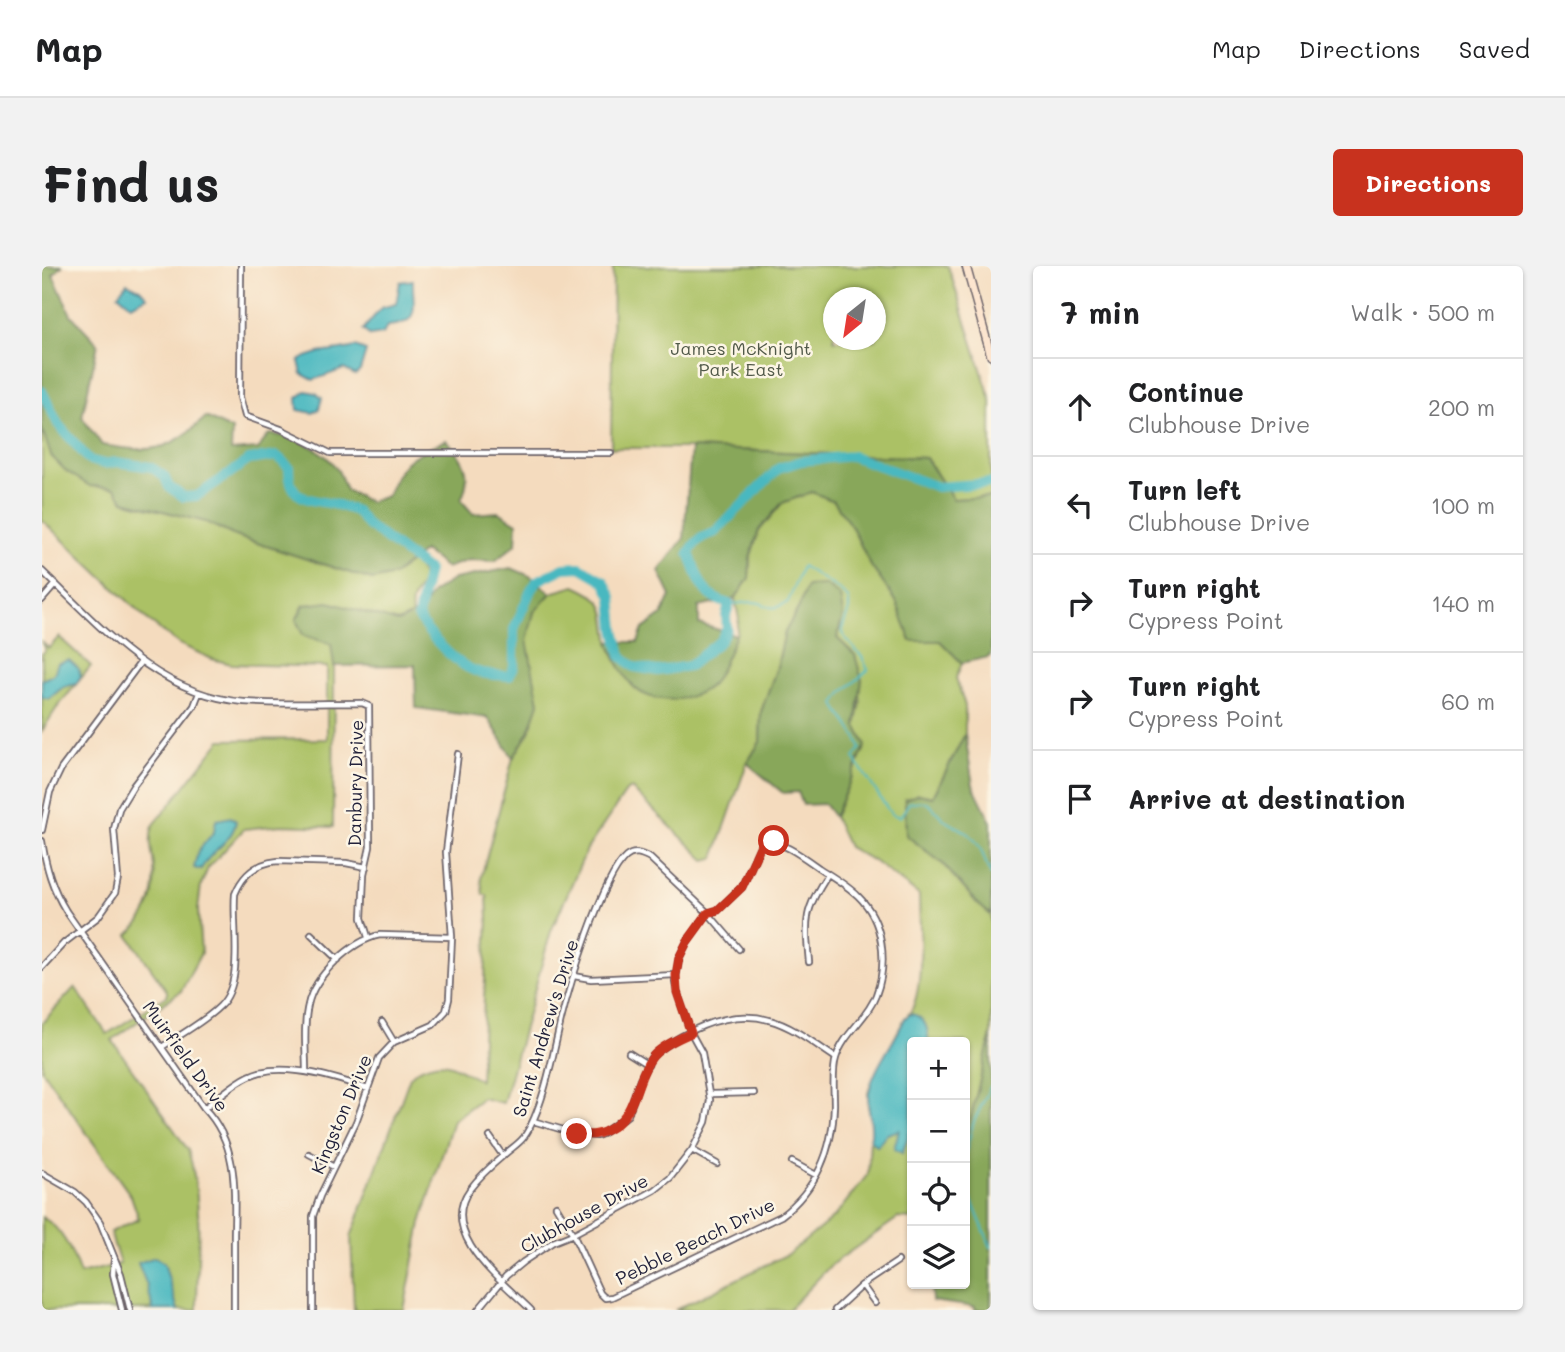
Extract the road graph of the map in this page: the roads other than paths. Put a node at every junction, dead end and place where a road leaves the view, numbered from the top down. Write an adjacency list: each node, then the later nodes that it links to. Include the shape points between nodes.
1 (241, 266): 4 (street, via 240,397 245,416 330,453)
2 (966, 266): 3 (main road)
3 (991, 356)
4 (611, 453)
5 (42, 571): 6 (street, Danbury Drive)
6 (56, 584): 7 (street); 8 (street, Danbury Drive)
7 (42, 600)
8 (141, 663): 9 (street, Danbury Drive); 11 (street, via 61,769 50,792)
9 (199, 693): 14 (street, Danbury Drive, via 243,702 369,706 370,847); 17 (street, via 119,809 114,829 115,893 98,917)
10 (458, 754): 20 (street, Kingston Drive, via 446,852)
11 (42, 830)
12 (763, 840): 15 (street, Pebble Beach Drive, via 774,841); 16 (street, Clubhouse Drive, via 742,887 718,910)
13 (42, 841): 17 (street, Muirfield Drive, via 55,893)
14 (366, 867): 19 (street, Danbury Drive, via 362,918); 30 (street, via 278,861 249,871 235,894 234,979 229,994 214,1011)
15 (828, 874): 23 (street, via 806,917); 32 (street, Pebble Beach Drive, via 860,898 872,914 883,959 875,998)
16 (708, 913): 21 (street); 25 (street, Saint Andrew's Drive, via 650,858 642,853 630,855 605,892); 26 (street, Clubhouse Drive, via 687,942)
17 (80, 931): 24 (street); 30 (street, Muirfield Drive)
18 (311, 934): 22 (street)
19 (368, 937): 20 (street); 22 (street)
20 (452, 937): 29 (street, Kingston Drive, via 446,1011 433,1025)
21 (739, 949)
22 (338, 960): 34 (street, via 314,988 307,1007)
23 (809, 962)
24 (42, 967)
25 (573, 975): 26 (street, via 591,979); 39 (street, Saint Andrew's Drive)
26 (676, 975): 28 (street, Clubhouse Drive)
27 (382, 1022): 29 (street)
28 (691, 1033): 32 (street, via 725,1018 769,1020); 33 (street, via 657,1052); 37 (street, Clubhouse Drive, via 702,1053)
29 (394, 1042): 35 (street, Kingston Drive, via 379,1058)
30 (162, 1047): 38 (street, Muirfield Drive)
31 (629, 1053): 33 (street)
32 (836, 1058): 48 (street, Pebble Beach Drive, via 831,1138)
33 (648, 1065): 39 (street, via 628,1115 602,1134 577,1134)
34 (306, 1072): 35 (street); 38 (street, via 260,1072)
35 (368, 1089): 46 (street, Kingston Drive)
36 (754, 1093): 37 (street)
37 (710, 1094): 41 (street, Clubhouse Drive, via 706,1122)
38 (204, 1108): 58 (street, Muirfield Drive, via 217,1121 230,1150 235,1187)
39 (533, 1121): 43 (street, Saint Andrew's Drive)
40 (490, 1137): 43 (street)
41 (692, 1150): 45 (street); 50 (street, Clubhouse Drive, via 655,1190)
42 (309, 1154): 46 (street)
43 (502, 1156): 53 (street, Saint Andrew's Drive, via 470,1189 460,1219 466,1241)
44 (792, 1162): 48 (street)
45 (717, 1164)
46 (334, 1167): 59 (street, Kingston Drive, via 313,1216)
47 (42, 1173): 51 (street, via 86,1202 100,1222)
48 (816, 1175): 50 (street, Pebble Beach Drive, via 781,1216 612,1297 600,1293)
49 (556, 1206): 50 (street, Pebble Beach Drive)
50 (573, 1234): 53 (street, Clubhouse Drive, via 553,1242)
51 (114, 1259): 56 (street); 57 (street)
52 (898, 1261): 54 (street)
53 (502, 1281): 60 (street, Clubhouse Drive); 61 (street, Saint Andrew's Drive)
54 (862, 1285): 55 (street); 62 (street)
55 (875, 1303)
56 (122, 1310)
57 (130, 1310)
58 (234, 1310)
59 (313, 1310)
60 (478, 1310)
61 (531, 1310)
62 (835, 1310)

